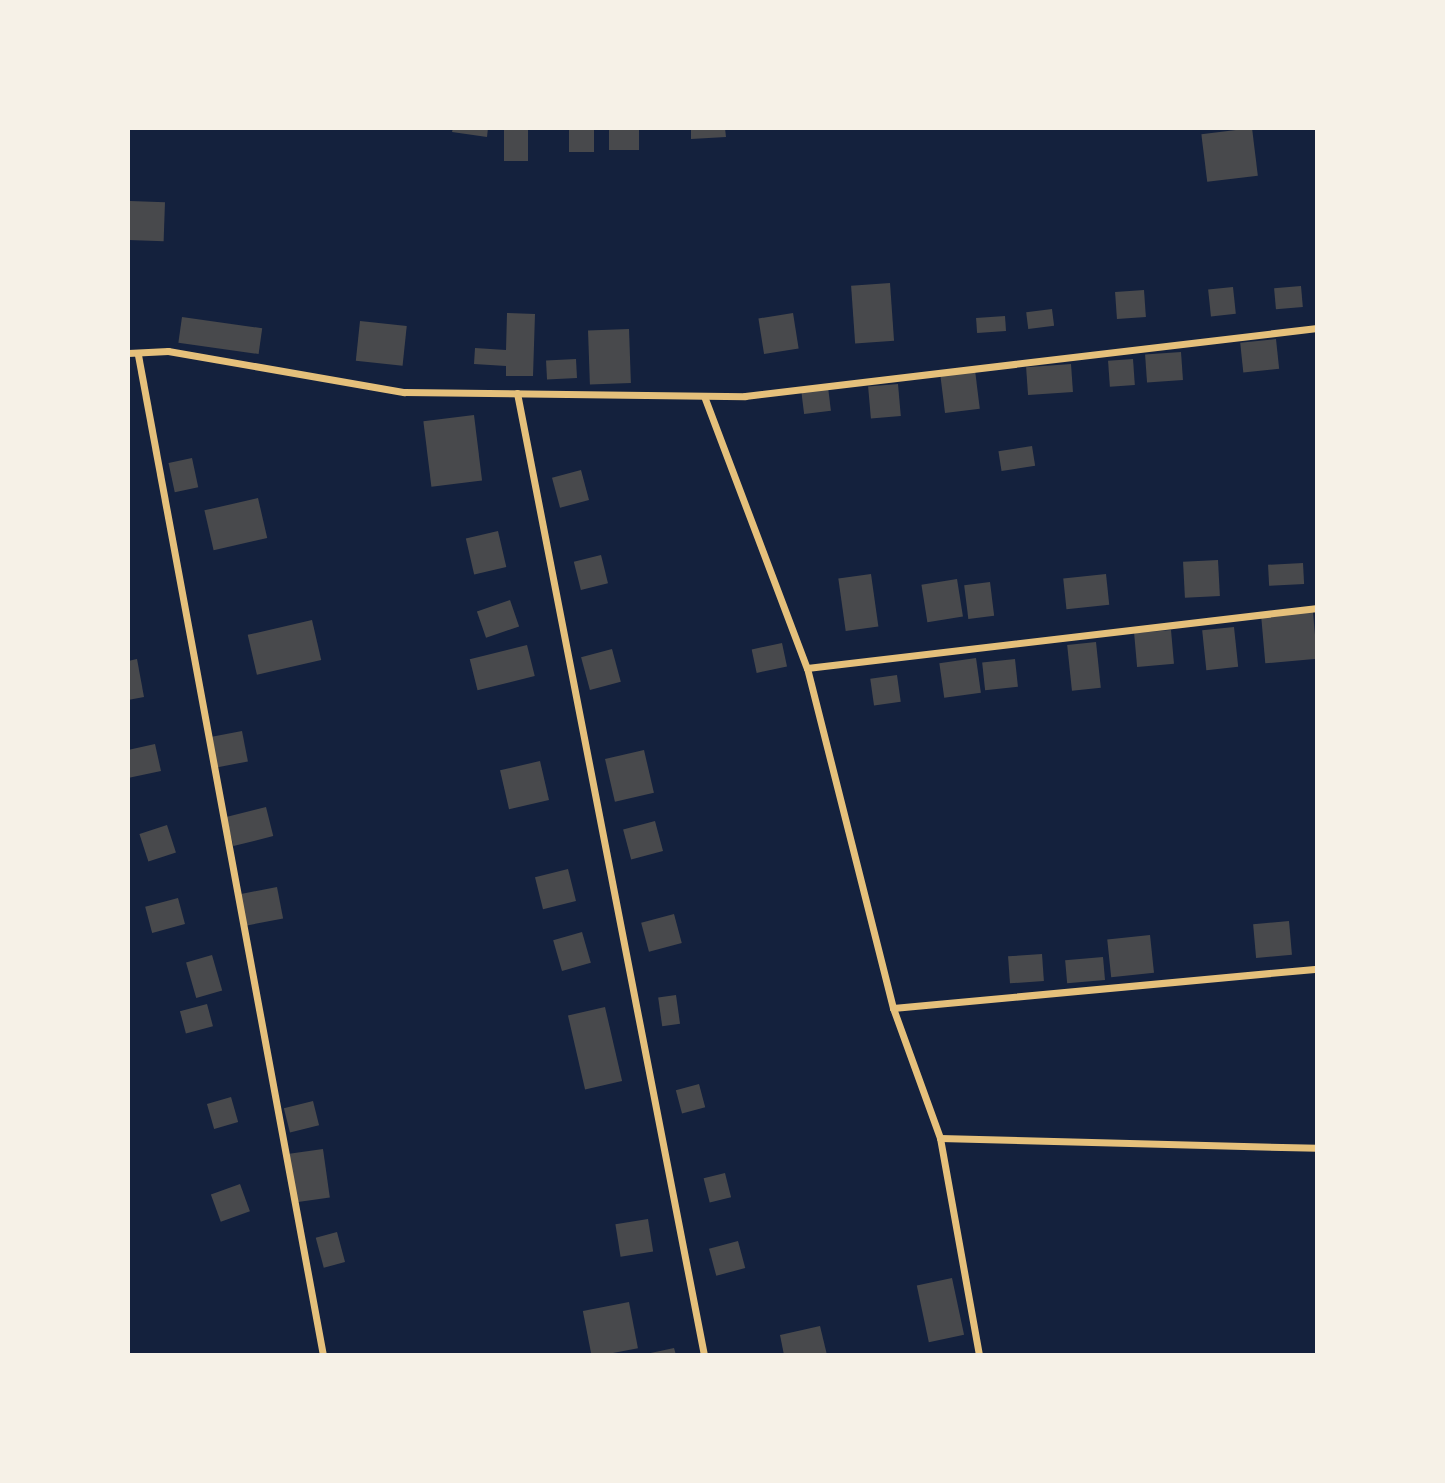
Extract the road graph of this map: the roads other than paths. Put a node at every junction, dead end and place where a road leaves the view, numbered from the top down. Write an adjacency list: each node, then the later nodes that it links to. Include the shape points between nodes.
1 (1317, 328): 5 (street, via 745,396)
2 (128, 353): 3 (street)
3 (138, 355): 4 (street, via 168,351 404,392); 12 (street)
4 (517, 393): 5 (street); 13 (street)
5 (704, 396): 7 (street)
6 (1317, 608): 7 (street)
7 (807, 668): 9 (street)
8 (1317, 969): 9 (street)
9 (892, 1008): 10 (street)
10 (940, 1138): 11 (street); 14 (street)
11 (1317, 1148)
12 (323, 1355)
13 (705, 1355)
14 (979, 1355)

